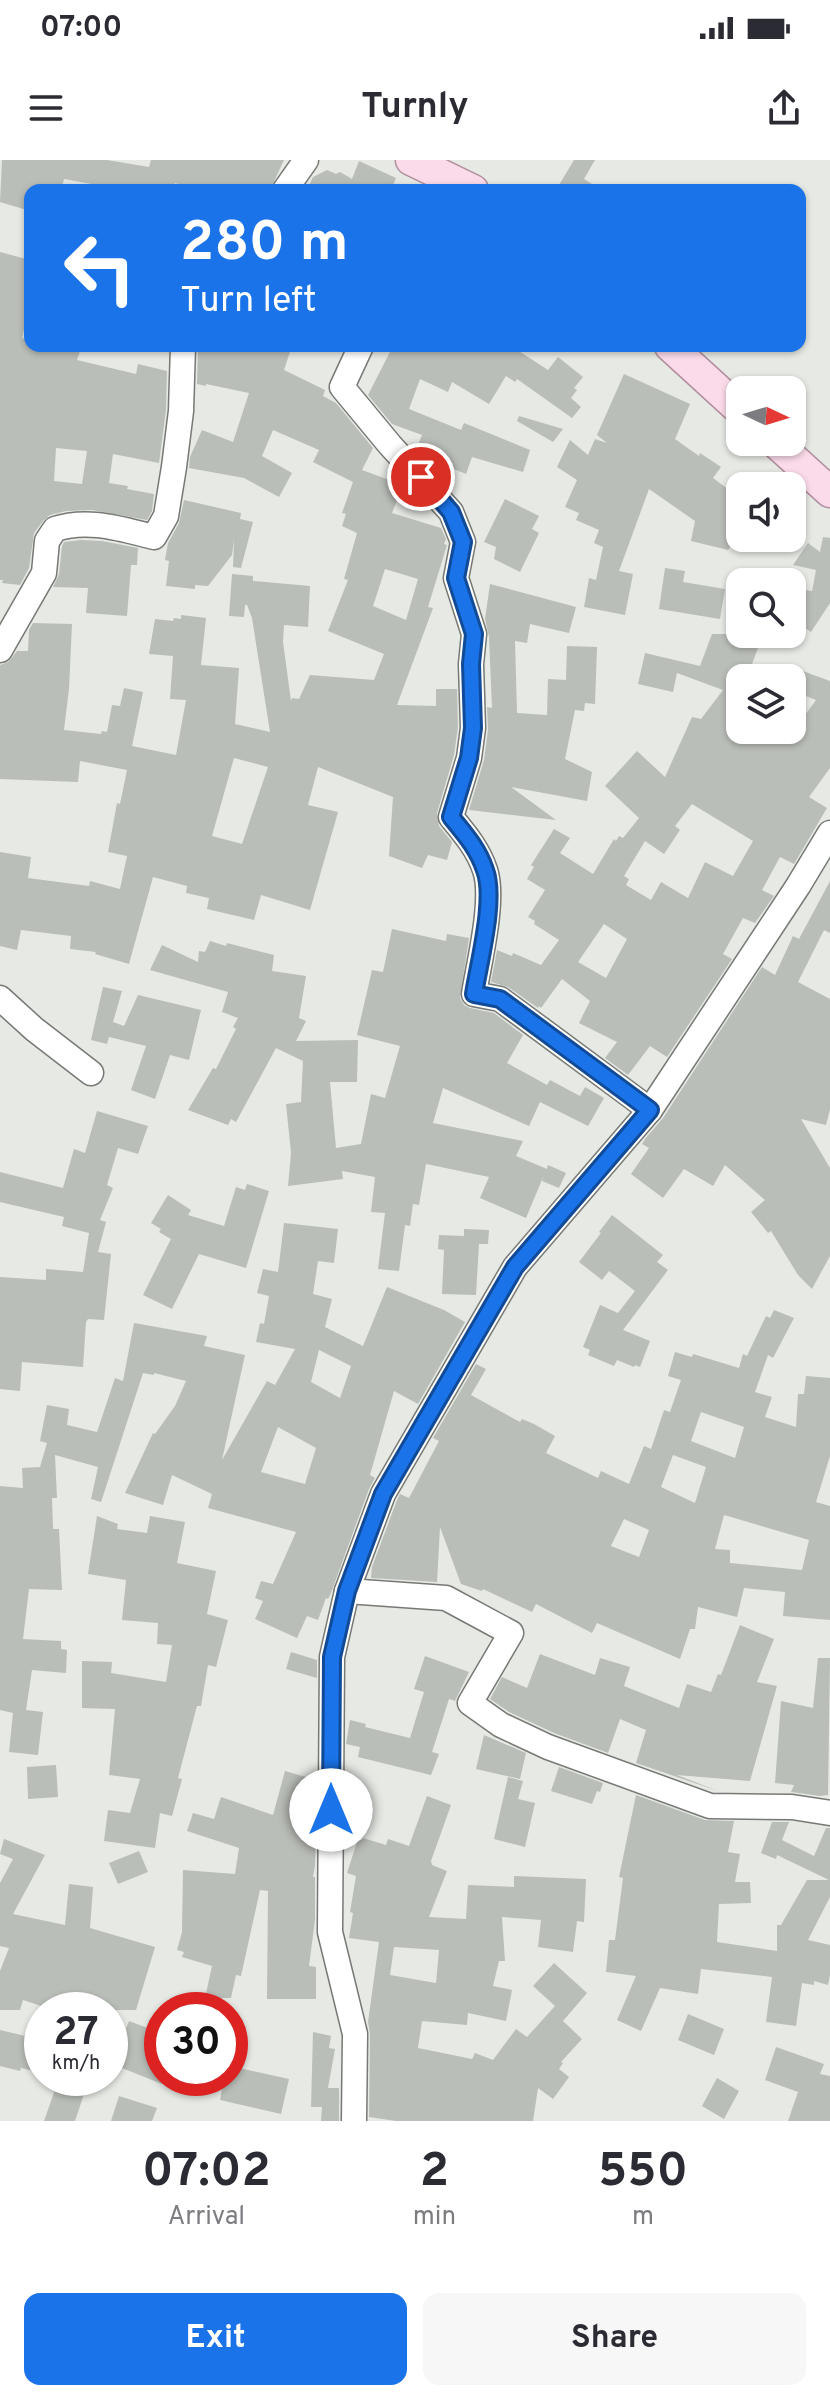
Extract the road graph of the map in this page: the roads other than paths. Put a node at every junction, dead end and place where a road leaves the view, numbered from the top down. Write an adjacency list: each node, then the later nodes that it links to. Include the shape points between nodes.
1 (306, 160): 3 (street)
2 (411, 160): 4 (main road)
3 (289, 184)
4 (461, 184)
5 (183, 352): 11 (street, via 174,467 166,516 154,537 107,526 70,524 55,529 47,541 44,573)
6 (358, 352): 15 (street, via 342,387 451,512 463,542 456,578 474,634 473,728 451,817 473,843 490,897 474,994 500,999)
7 (677, 352): 8 (main road)
8 (726, 397)
9 (790, 456): 10 (main road)
10 (830, 492)
11 (0, 650)
12 (830, 833): 15 (street)
13 (0, 998): 14 (street)
14 (91, 1073)
15 (650, 1110): 16 (street, via 515,1267 383,1494)
16 (347, 1591): 17 (street, via 446,1598 511,1633 470,1703 548,1747 710,1806); 18 (street, via 332,1657 330,1932 355,2034)
17 (830, 1813)
18 (354, 2121)

